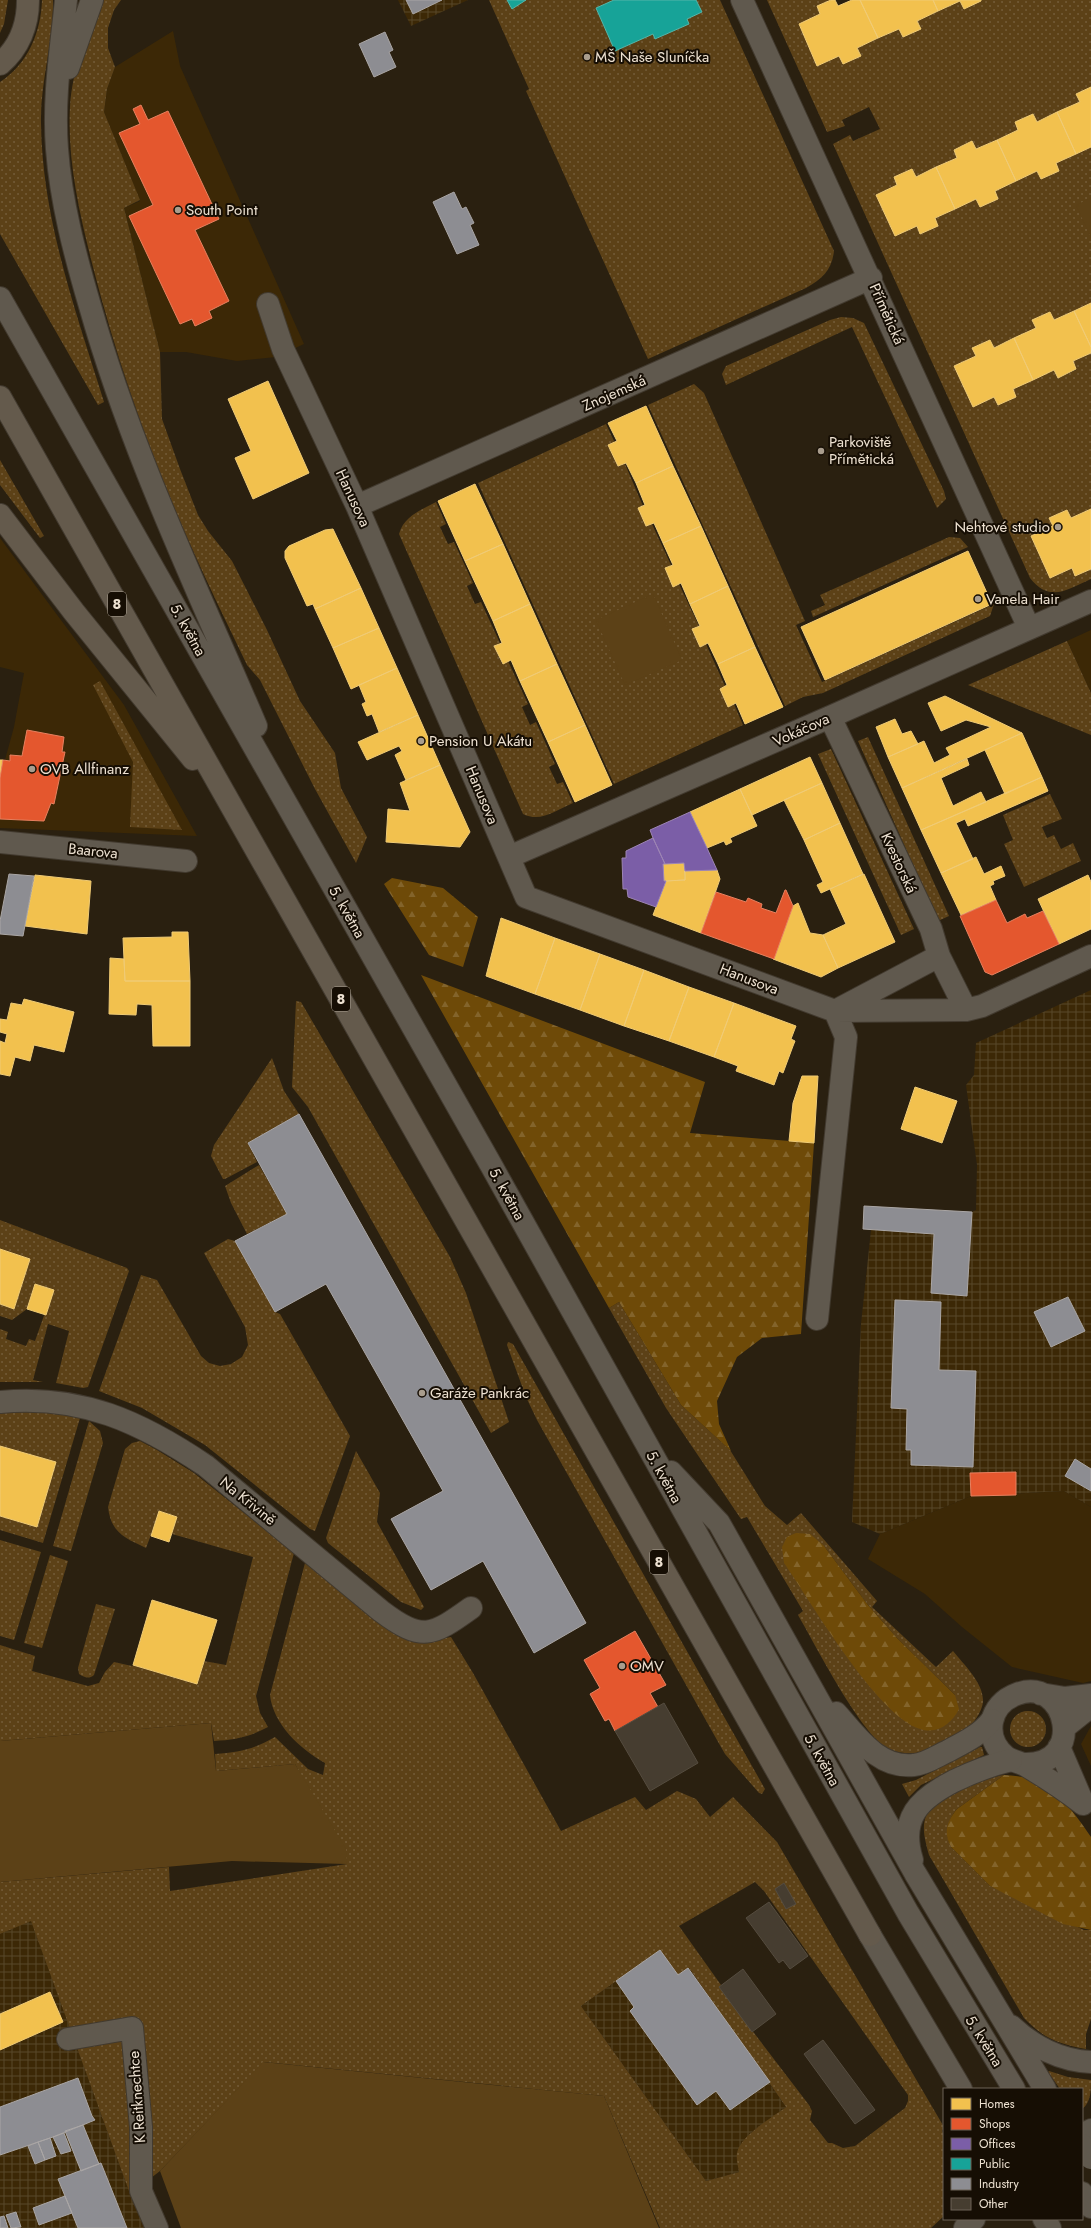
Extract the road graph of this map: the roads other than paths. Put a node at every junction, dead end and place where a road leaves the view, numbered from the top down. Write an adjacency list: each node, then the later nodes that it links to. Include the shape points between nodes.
1 (28, 0): 5 (highway, via 20,40)
2 (66, 0): 6 (street, via 55,93)
3 (92, 0): 6 (street, via 67,71)
4 (742, 0): 7 (street, Přímětická)
5 (0, 64)
6 (56, 124): 17 (street, via 59,169 66,210 78,266 106,362 155,491)
7 (871, 278): 11 (street, Znojemská); 14 (street, Přímětická)
8 (0, 298): 17 (street, 5. května)
9 (268, 304): 11 (street, Hanusova, via 283,349)
10 (0, 396): 16 (highway, 8)
11 (357, 506): 19 (street, Hanusova)
12 (0, 515): 16 (highway, via 74,612)
13 (1091, 600): 14 (street, Vokáčova)
14 (1029, 628): 15 (street, Vokáčova)
15 (830, 717): 19 (street, Vokáčova); 21 (street, Kvestorská, via 931,929)
16 (234, 810): 38 (highway, 8)
17 (298, 825): 27 (street, 5. května)
18 (0, 842): 20 (street, Baarova)
19 (509, 857): 24 (street, Hanusova, via 526,896)
20 (186, 861)
21 (939, 956): 23 (street, Kvestorská); 24 (street)
22 (1091, 956): 23 (street, Hanusova, via 982,1006)
23 (966, 1010): 24 (street, Hanusova)
24 (835, 1011): 25 (street, via 846,1037)
25 (817, 1319)
26 (0, 1402): 28 (street, Na Křivině, via 52,1400 86,1408 142,1427 206,1466 401,1626 414,1631 432,1632 447,1626)
27 (648, 1448): 29 (street, via 719,1523); 44 (street, 5. května, via 908,1913)
28 (471, 1608)
29 (810, 1683): 33 (street, via 874,1754 883,1760 903,1766 926,1762 977,1735); 37 (street)
30 (1040, 1694): 31 (street, via 1065,1698); 33 (street, via 1021,1692 1009,1697 996,1709); 34 (street, via 1050,1698 1058,1706)
31 (1091, 1694)
32 (1091, 1706): 34 (street)
33 (992, 1720): 35 (street, via 991,1728 995,1743 1005,1756)
34 (1062, 1737): 35 (street, via 1053,1755 1044,1761 1034,1764); 36 (street)
35 (1017, 1762): 36 (street); 37 (street, via 978,1769 932,1792 920,1803 912,1819 908,1840)
36 (1087, 1810)
37 (915, 1873): 39 (street)
38 (870, 1935): 43 (street, 8)
39 (996, 2008): 41 (street, via 1018,2033 1048,2052); 42 (street)
40 (68, 2039): 51 (street, K Reitknechtce, via 132,2028 141,2127 141,2191)
41 (1089, 2062)
42 (1042, 2085)
43 (960, 2088)
44 (1013, 2088)
45 (1087, 2137): 46 (street); 47 (street, bridge)
46 (1083, 2151)
47 (1091, 2158)
48 (1083, 2195): 49 (street)
49 (1091, 2207)
50 (973, 2220): 52 (street)
51 (157, 2228)
52 (965, 2228)

